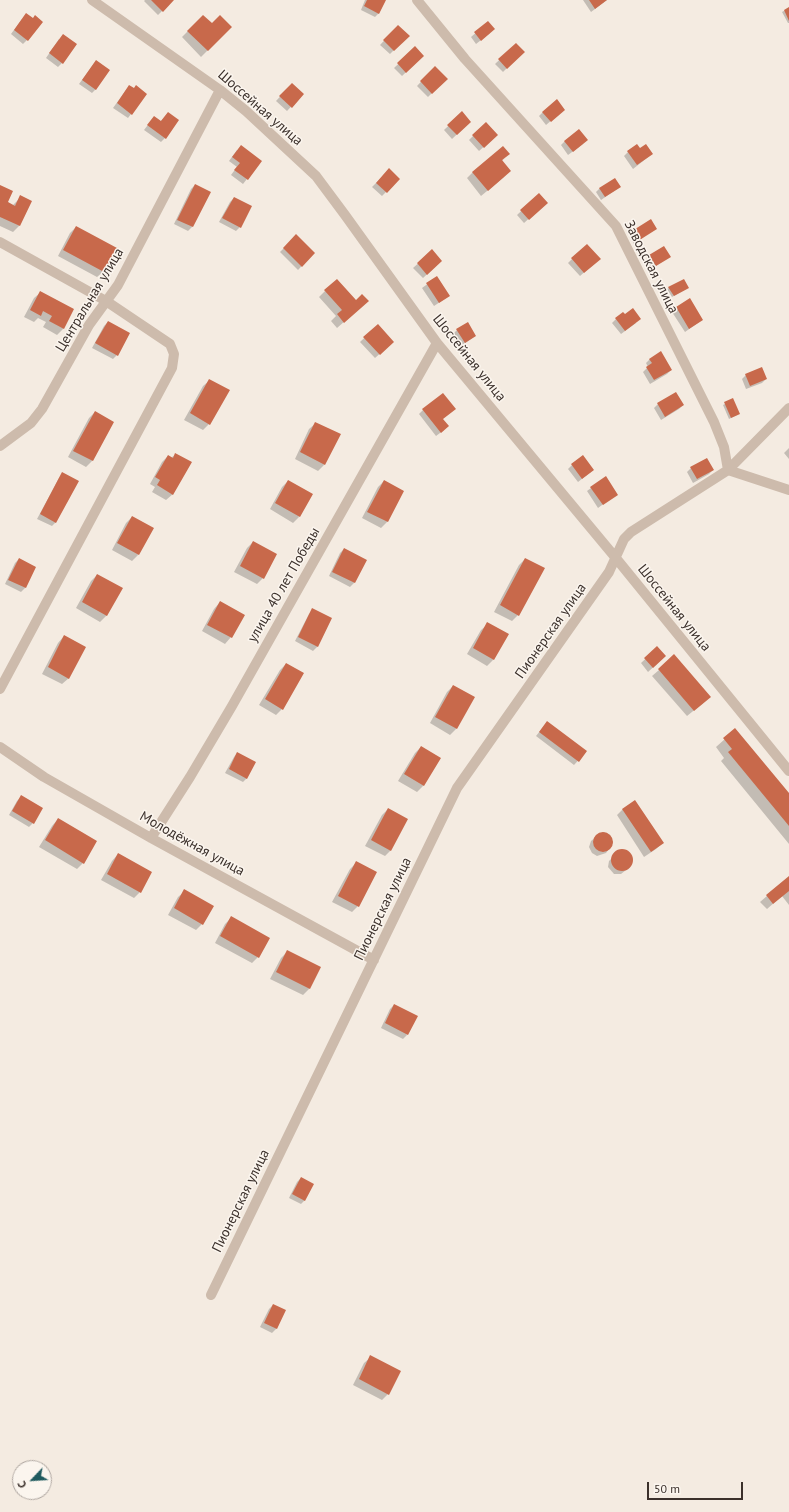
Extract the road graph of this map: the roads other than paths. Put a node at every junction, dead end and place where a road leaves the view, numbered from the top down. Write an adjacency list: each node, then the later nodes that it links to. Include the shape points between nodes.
1 (92, 0): 3 (street, Шоссейная улица)
2 (417, 0): 9 (street, Заводская улица, via 465,58 616,226 714,422 724,447)
3 (220, 90): 5 (street, Центральная улица, via 118,285); 6 (street, Шоссейная улица, via 316,176)
4 (0, 242): 5 (street)
5 (106, 300): 8 (street, Центральная улица, via 89,325 42,409 31,423); 12 (street, via 170,344 174,354 172,368)
6 (437, 344): 11 (street, Шоссейная улица); 15 (street, улица 40 лет Победы, via 232,706)
7 (789, 408): 9 (street, Пионерская улица)
8 (0, 446)
9 (728, 470): 10 (street); 11 (street, Пионерская улица, via 631,532 624,539)
10 (789, 490)
11 (615, 557): 14 (street, Шоссейная улица); 16 (street, Пионерская улица, via 609,572 457,788)
12 (0, 689)
13 (0, 747): 15 (street, Молодёжная улица, via 44,777)
14 (789, 771)
15 (151, 838): 16 (street, Молодёжная улица)
16 (374, 960): 17 (street, Пионерская улица)
17 (212, 1295)

